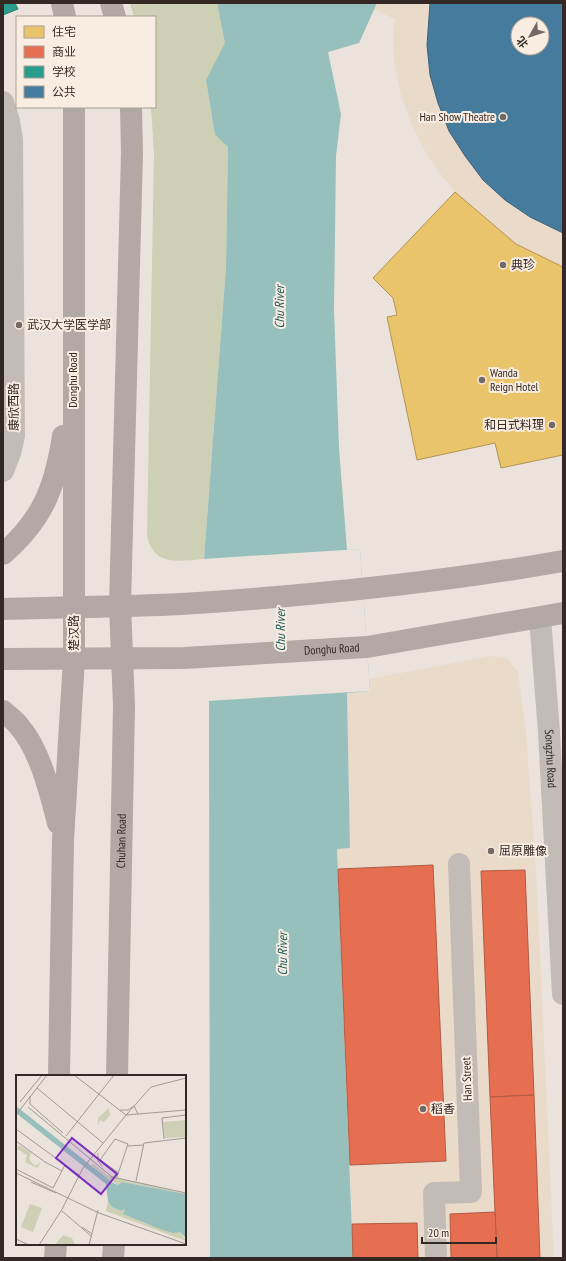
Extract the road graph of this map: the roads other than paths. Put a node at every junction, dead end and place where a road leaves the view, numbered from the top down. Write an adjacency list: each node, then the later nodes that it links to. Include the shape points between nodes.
1 (62, 3): 3 (main road)
2 (111, 3): 4 (main road)
3 (65, 16)
4 (115, 16)
5 (3, 102): 9 (street, 康欣西路, via 10,121 12,140 14,436)
6 (74, 108): 8 (main road, Donghu Road)
7 (131, 108): 12 (main road)
8 (73, 376): 10 (main road, via 61,453 49,496 40,514); 13 (main road, Donghu Road)
9 (3, 471)
10 (3, 554)
11 (563, 561): 12 (main road, via 363,590 180,604)
12 (120, 605): 13 (main road); 19 (main road, Chuhan Road)
13 (74, 607): 14 (main road); 18 (main road, 楚汉路)
14 (11, 609)
15 (563, 613): 16 (main road, Donghu Road)
16 (540, 618): 19 (main road, Donghu Road, via 367,647 184,658); 23 (street, Songzhu Road)
17 (3, 658): 18 (main road, Donghu Road)
18 (74, 659): 19 (main road, Donghu Road); 21 (main road)
19 (121, 659): 25 (main road, Chuhan Road, via 124,706)
20 (3, 711): 21 (main road, via 20,726 44,773)
21 (63, 840): 24 (main road)
22 (460, 864): 30 (street, Han Street, via 471,1192 434,1193)
23 (563, 994)
24 (59, 1075)
25 (117, 1075)
26 (56, 1245): 28 (main road)
27 (114, 1245): 29 (main road)
28 (55, 1258)
29 (114, 1258)
30 (436, 1258)

